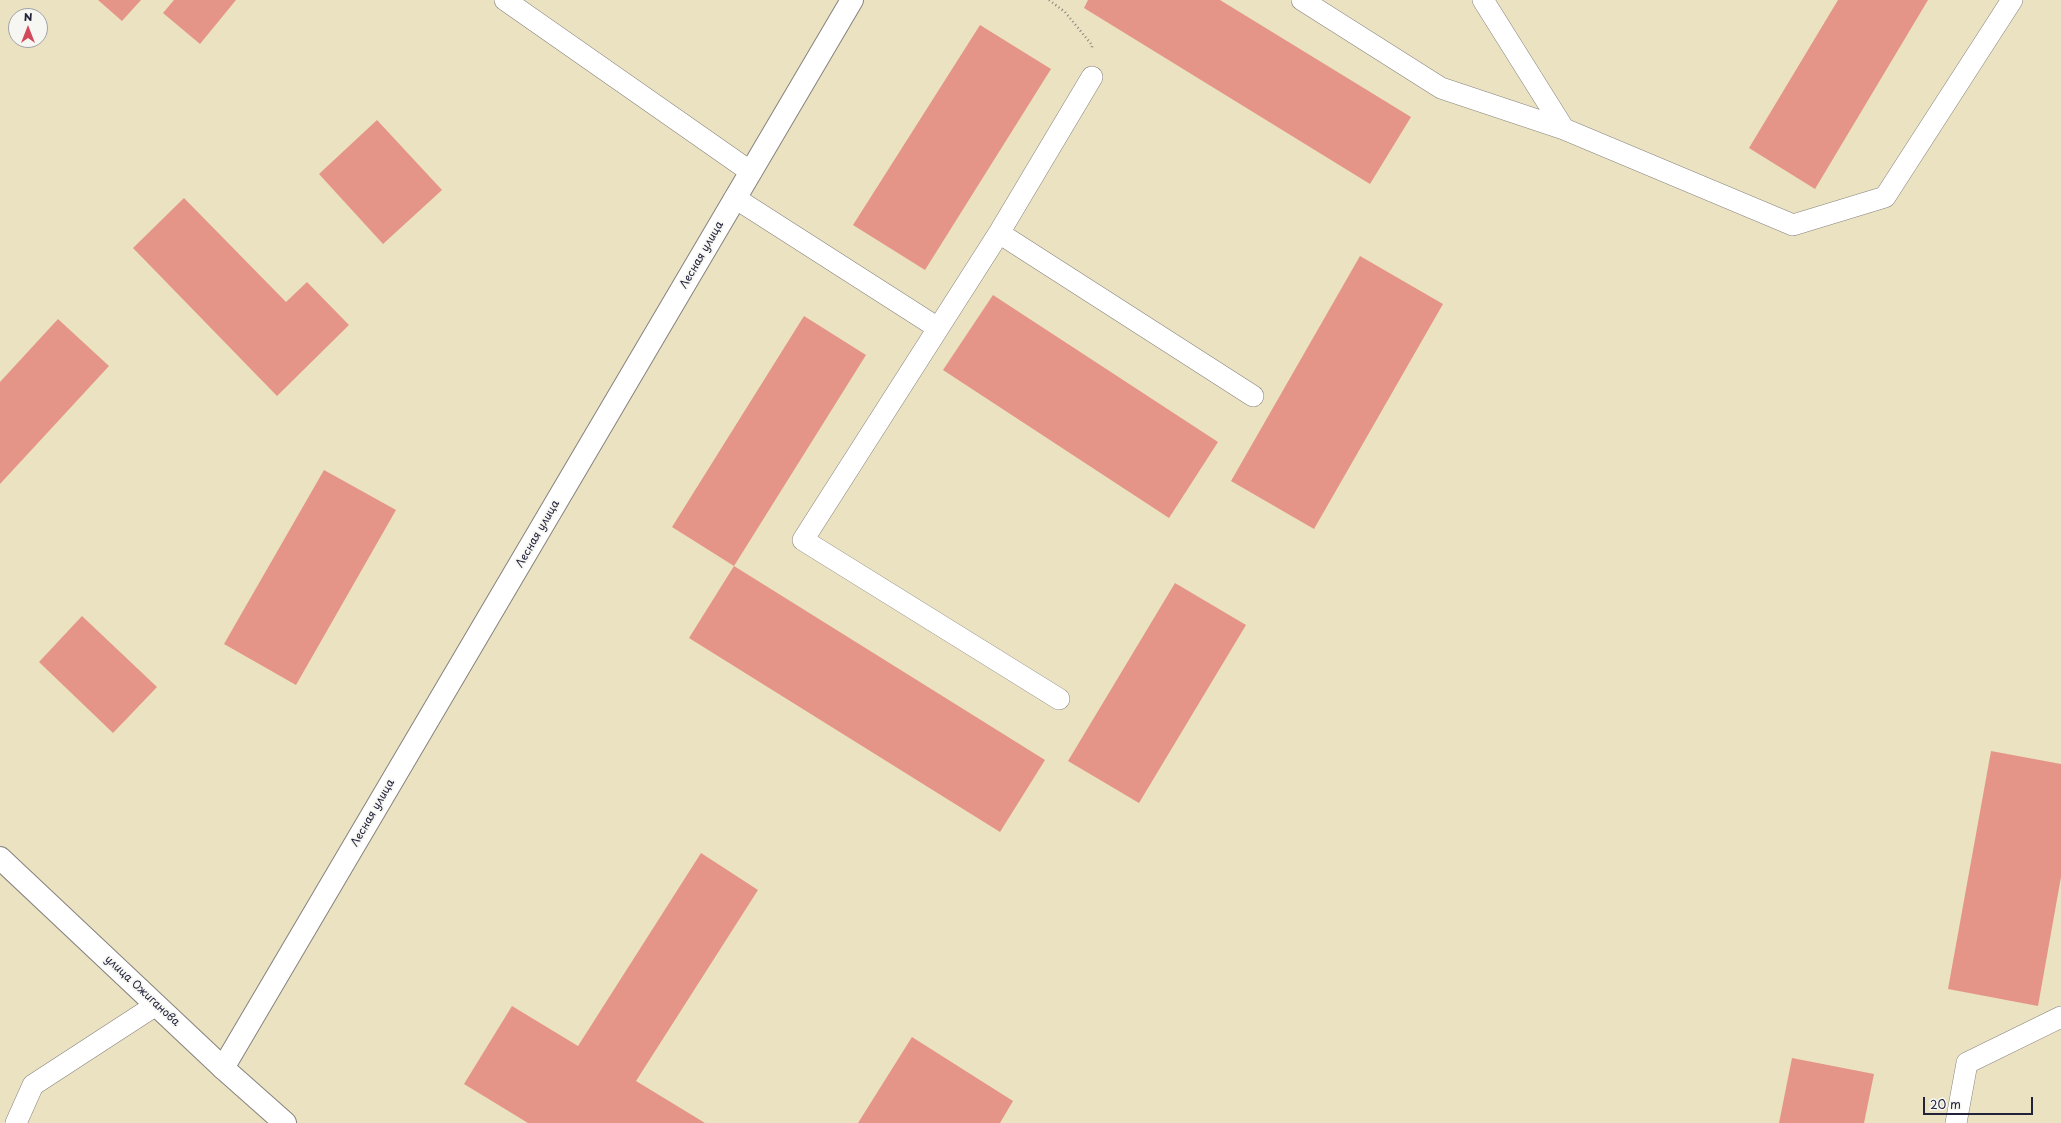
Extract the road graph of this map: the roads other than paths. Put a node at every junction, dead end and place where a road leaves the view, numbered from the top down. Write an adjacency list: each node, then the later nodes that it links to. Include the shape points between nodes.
1 (505, 0): 8 (lane)
2 (852, 0): 8 (street, Лесная улица)
3 (1302, 0): 7 (lane, via 1441,88)
4 (1483, 0): 7 (lane)
5 (2012, 0): 7 (lane, via 1885,197 1792,225)
6 (1092, 77): 10 (lane)
7 (1564, 129)
8 (751, 172): 9 (street, Лесная улица)
9 (735, 198): 11 (lane); 17 (street, Лесная улица)
10 (999, 233): 11 (lane); 12 (lane)
11 (938, 328): 13 (lane, via 803,540)
12 (1253, 396)
13 (1059, 699)
14 (0, 858): 15 (street, улица Ожиганова)
15 (156, 1005): 17 (street, улица Ожиганова); 18 (lane, via 33,1085)
16 (2061, 1017): 20 (lane, via 1967,1063)
17 (223, 1068): 19 (street, улица Ожиганова)
18 (16, 1123)
19 (286, 1123)
20 (1956, 1123)

